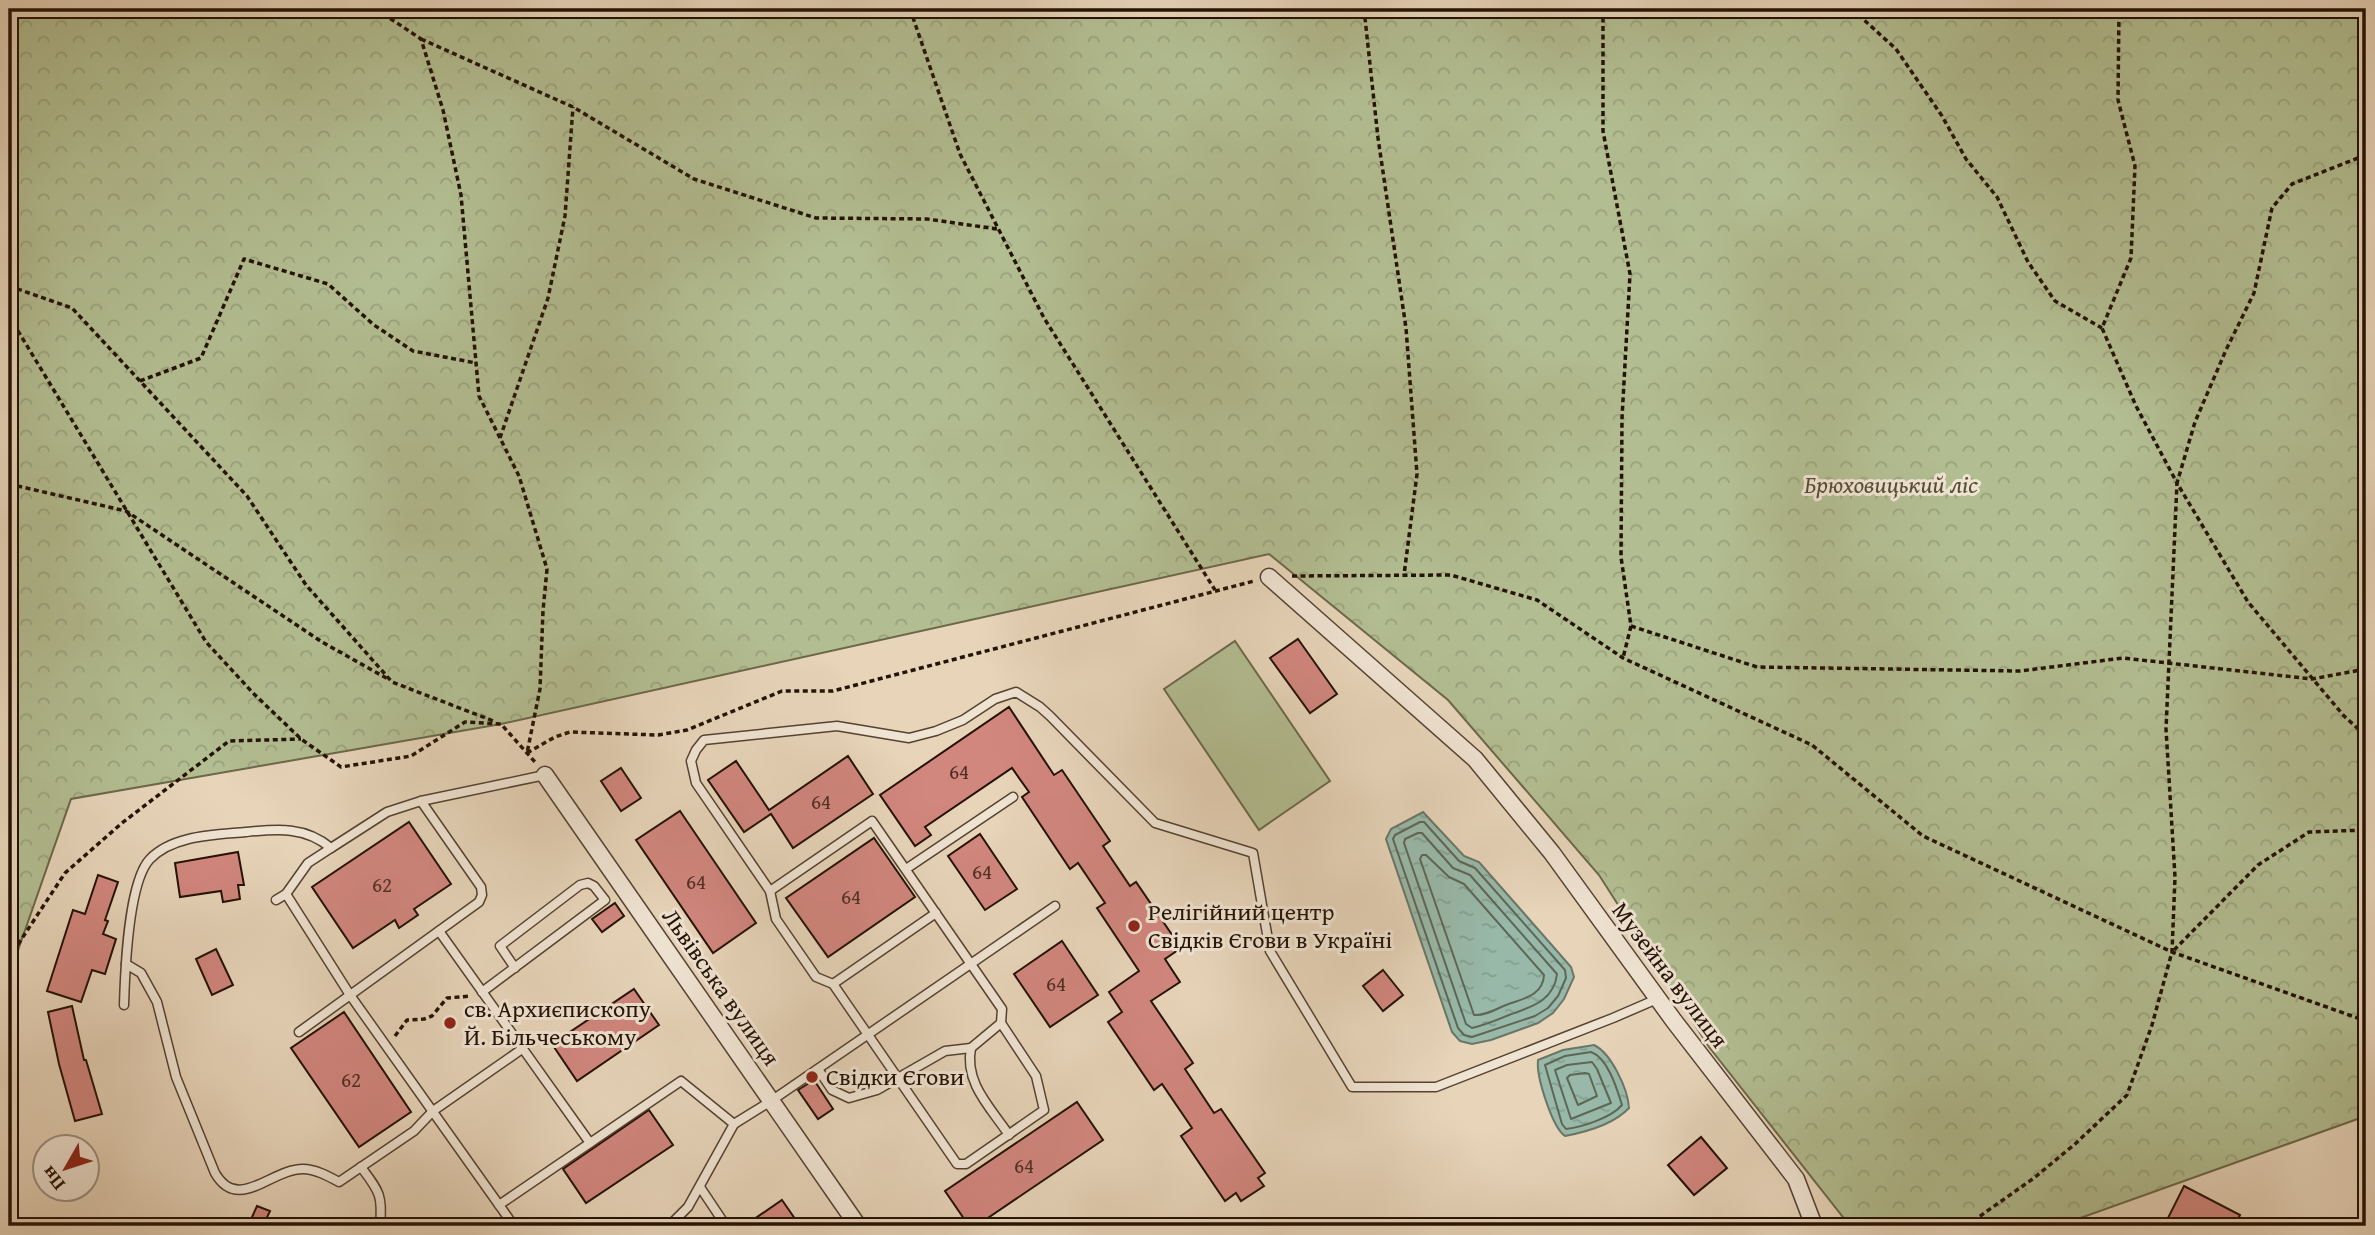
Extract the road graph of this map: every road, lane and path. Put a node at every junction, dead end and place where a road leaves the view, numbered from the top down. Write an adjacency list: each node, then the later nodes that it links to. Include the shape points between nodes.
1 (376, 9): 7 (path)
2 (911, 9): 10 (path, via 960,154)
3 (1364, 9): 20 (path, via 1406,328 1417,474)
4 (1603, 9): 23 (path, via 1602,131 1630,274 1621,557)
5 (1852, 9): 13 (path, via 1896,49 1966,159 1997,197 2028,262 2055,301)
6 (2119, 9): 13 (path, via 2118,100 2135,166 2131,258)
7 (421, 39): 8 (path); 14 (path, via 443,110 461,195)
8 (573, 107): 10 (path, via 694,179 816,218 927,219); 16 (path, via 565,216 548,298)
9 (2358, 158): 17 (path, via 2292,184 2272,208 2254,293 2195,422)
10 (998, 229): 22 (path, via 1044,318)
11 (9, 286): 15 (path, via 72,308)
12 (9, 316): 19 (path)
13 (2102, 328): 17 (path, via 2136,407)
14 (476, 363): 15 (path, via 413,351 374,325 328,284 244,260 201,358); 16 (path, via 479,396)
15 (140, 381): 28 (path, via 247,496 306,585)
16 (500, 438): 32 (path, via 519,476 547,569 540,690)
17 (2177, 483): 25 (path); 27 (path, via 2248,602)
18 (9, 484): 19 (path)
19 (126, 510): 28 (path, via 323,642); 31 (path, via 206,642)
20 (1404, 575)
21 (1269, 577): 55 (street, Музейна вулиця, via 1475,759 1552,853)
22 (1216, 590)
23 (1631, 626): 24 (path); 25 (path, via 1757,667 2020,671 2123,658)
24 (1623, 658)
25 (2169, 664): 27 (path); 47 (path, via 2166,729 2175,877)
26 (2366, 669): 27 (path)
27 (2312, 679): 30 (path)
28 (392, 682): 29 (path)
29 (501, 724): 31 (path, via 465,722 411,756 341,767); 32 (path)
30 (2366, 736)
31 (301, 739): 50 (path, via 229,741 122,823 65,873 13,952)
32 (527, 753): 33 (path)
33 (545, 775): 35 (lane); 39 (street, Львівська вулиця)
34 (1013, 797): 38 (lane)
35 (421, 801): 37 (lane, via 387,812); 46 (lane, via 481,887 479,902)
36 (2366, 830): 47 (path, via 2309,832 2258,865)
37 (331, 848): 41 (lane, via 308,863); 48 (lane, via 321,839 286,828 198,836 165,848 149,859 139,878)
38 (906, 869): 40 (lane, via 872,821); 45 (lane)
39 (623, 887): 42 (lane); 65 (street, Львівська вулиця)
40 (770, 891): 52 (lane, via 776,919 816,977); 55 (lane, via 696,783 691,761 704,740 836,726 909,738 962,720 1016,692 1050,716 1154,823 1253,853 1270,951 1352,1087 1436,1087)
41 (286, 894): 43 (lane); 54 (lane)
42 (605, 900): 51 (lane); 51 (lane, via 594,886 580,886 500,947)
43 (276, 901)
44 (1055, 906): 49 (lane)
45 (936, 913): 49 (lane); 52 (lane)
46 (439, 931): 53 (lane); 54 (lane)
47 (2172, 952): 79 (path, via 2127,1095 2034,1178)
48 (126, 964): 56 (lane); 70 (lane, via 141,973 157,1002 176,1077 224,1185 246,1190 279,1174 303,1169 339,1182)
49 (971, 964): 57 (lane, via 1002,1009); 59 (lane)
50 (9, 968)
51 (515, 968): 53 (lane)
52 (834, 984): 59 (lane)
53 (482, 992): 60 (path, via 447,998 432,1016 407,1020); 62 (lane)
54 (350, 995): 58 (lane); 60 (lane)
55 (1657, 999): 78 (street, Музейна вулиця, via 1796,1179)
56 (124, 1005)
57 (1001, 1023): 61 (lane); 68 (lane, via 1036,1076 1044,1110)
58 (299, 1032)
59 (867, 1035): 63 (lane); 64 (lane)
60 (385, 1045): 66 (lane)
61 (971, 1048): 64 (lane, via 945,1051); 68 (lane, via 968,1063 973,1083)
62 (522, 1049): 66 (lane); 69 (lane)
63 (818, 1069): 64 (lane, via 832,1090 849,1098); 65 (lane)
64 (898, 1079): 68 (lane, via 957,1164 966,1164)
65 (771, 1101): 67 (lane); 77 (street, Львівська вулиця)
66 (433, 1111): 70 (lane, via 414,1131); 72 (lane)
67 (734, 1124): 69 (lane, via 681,1081); 71 (lane)
68 (1009, 1135)
69 (590, 1143): 72 (lane)
70 (362, 1167): 73 (lane, via 379,1191)
71 (700, 1187): 75 (lane); 76 (lane)
72 (499, 1205): 74 (lane)
73 (380, 1226)
74 (514, 1226)
75 (670, 1226)
76 (726, 1226)
77 (858, 1226)
78 (1814, 1226)
79 (1966, 1226)

